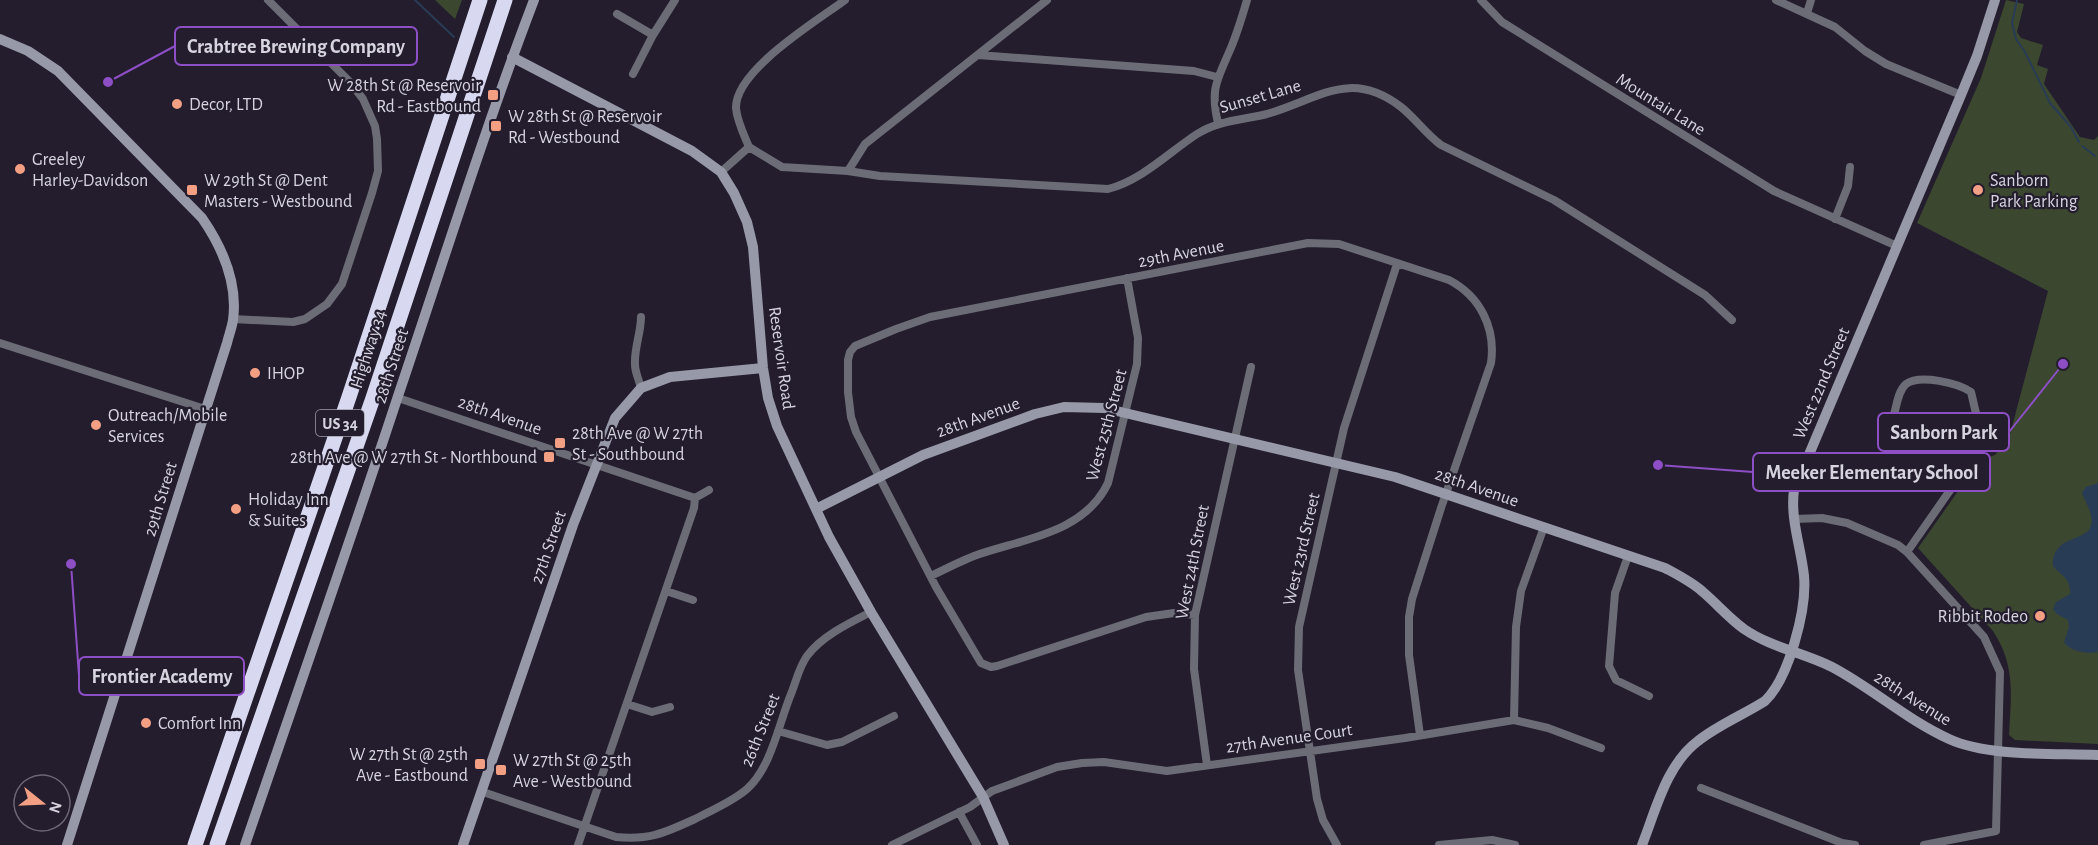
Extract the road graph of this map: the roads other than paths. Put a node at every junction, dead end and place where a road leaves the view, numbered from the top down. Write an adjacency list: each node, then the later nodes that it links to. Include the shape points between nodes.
1 (268, 0): 32 (street, via 363,99 375,126 378,171 342,285 327,304 293,322)
2 (480, 0): 78 (highway, Highway 34 / US 34, via 350,397)
3 (505, 0): 79 (highway, Highway 34 / US 34, via 373,398)
4 (534, 0): 18 (street, 28th Street)
5 (675, 0): 15 (street)
6 (845, 0): 23 (street, via 759,64 746,79 736,108)
7 (1047, 0): 17 (street)
8 (1247, 0): 20 (street)
9 (1481, 0): 27 (street, Mountair Lane, via 1502,22 1774,191)
10 (1776, 0): 13 (street)
11 (1811, 0): 13 (street)
12 (1995, 0): 21 (street, West 22nd Street)
13 (1807, 13): 21 (street, via 1835,27 1886,64)
14 (617, 14): 15 (street)
15 (653, 35): 19 (street)
16 (0, 39): 32 (street, 29th Street, via 28,51 58,71 202,218 220,246 227,266)
17 (978, 56): 20 (street, via 1194,71); 25 (street, via 865,144)
18 (512, 57): 26 (street, Reservoir Road, via 614,108 692,151); 38 (street, 28th Street)
19 (633, 74)
20 (1217, 77): 22 (street, via 1214,102)
21 (1961, 95): 28 (street, West 22nd Street)
22 (1218, 123): 25 (street, Sunset Lane, via 1137,176 1107,189); 33 (street, Sunset Lane, via 1268,113 1331,90 1359,88 1384,96 1441,145 1554,200 1705,295)
23 (749, 147): 25 (street, Sunset Lane, via 782,167); 26 (street)
24 (1850, 167): 27 (street, via 1848,186)
25 (848, 171)
26 (721, 172): 36 (street, Reservoir Road, via 741,206 753,247)
27 (1835, 219): 28 (street, Mountair Lane)
28 (1897, 246): 50 (street, West 22nd Street, via 1798,477 1792,500)
29 (1397, 264): 30 (street, 29th Avenue, via 1339,244 1308,243); 43 (street, West 23rd Street); 47 (street, 29th Avenue, via 1449,280 1466,290 1480,308 1492,336 1491,363)
30 (1127, 278): 40 (street, West 25th Street, via 1138,344); 45 (street, 29th Avenue, via 930,318 855,346 847,370 851,417)
31 (641, 317): 37 (street, via 635,367)
32 (233, 319): 39 (street, 29th Street)
33 (1732, 320)
34 (0, 343): 39 (street)
35 (1251, 366): 41 (street, West 24th Street)
36 (763, 368): 37 (street, via 680,375); 49 (street, Reservoir Road, via 771,411)
37 (641, 388): 44 (street, 27th Street, via 615,418)
38 (398, 398): 44 (street, 28th Avenue); 80 (street, 28th Street)
39 (205, 409): 77 (street, 29th Street)
40 (1125, 413): 41 (street, 28th Avenue); 45 (street, 28th Avenue, via 1082,406 1048,410 943,446); 54 (street, West 25th Street, via 1108,483 1088,511 1057,529 973,557)
41 (1234, 438): 43 (street, 28th Avenue); 58 (street, West 24th Street)
42 (1970, 461): 42 (street, via 1983,443 1971,392 1940,381 1905,385 1890,424 1895,438); 52 (street)
43 (1336, 462): 47 (street, 28th Avenue); 68 (street, West 23rd Street, via 1299,627 1298,670)
44 (595, 465): 48 (street, 28th Avenue); 73 (street, 27th Street)
45 (880, 477): 49 (street, 28th Avenue); 54 (street)
46 (709, 490): 48 (street)
47 (1445, 494): 51 (street, 28th Avenue); 66 (street, via 1409,617 1409,655)
48 (695, 498): 55 (street)
49 (816, 509): 57 (street, Reservoir Road)
50 (1794, 519): 52 (street, via 1822,518 1847,523); 59 (street, West 22nd Street, via 1805,596)
51 (1544, 527): 53 (street, 28th Avenue); 64 (street, via 1521,591 1516,627)
52 (1907, 552): 69 (street, via 1990,648 2000,672)
53 (1628, 556): 59 (street, 28th Avenue, via 1684,578 1745,630); 60 (street, via 1615,593 1609,666 1616,680)
54 (931, 576): 58 (street, via 984,665 997,666 1146,617)
55 (666, 591): 56 (street); 61 (street)
56 (693, 600)
57 (871, 612): 65 (street, 26th Street, via 831,635 808,655); 74 (street, Reservoir Road)
58 (1195, 615): 71 (street, West 24th Street, via 1194,669)
59 (1791, 651): 69 (street, 28th Avenue, via 1837,670 1950,740); 89 (street, West 22nd Street, via 1772,694 1699,740 1681,758)
60 (1649, 696)
61 (627, 704): 62 (street, via 652,712); 76 (street)
62 (670, 707)
63 (894, 716): 65 (street, via 842,742 827,745)
64 (1515, 720): 66 (street, 27th Avenue Court); 67 (street, 27th Avenue Court)
65 (778, 730): 76 (street, 26th Street, via 757,778 742,793 713,810 664,833 637,839)
66 (1420, 735): 68 (street, 27th Avenue Court)
67 (1601, 748)
68 (1309, 751): 71 (street, 27th Avenue Court); 86 (street, West 23rd Street, via 1323,820)
69 (1999, 751): 70 (street, 28th Avenue); 91 (street, via 1996,831)
70 (2098, 755)
71 (1207, 765): 74 (street, 27th Avenue Court, via 1167,771 1104,762 1082,763 1057,767)
72 (1701, 788): 90 (street)
73 (483, 792): 76 (street, 26th Street); 81 (street, 27th Street)
74 (982, 797): 75 (street, 27th Avenue Court); 85 (street, Reservoir Road)
75 (959, 812): 83 (street, 27th Avenue Court); 84 (street)
76 (585, 827): 82 (street)
77 (67, 845)
78 (195, 845)
79 (217, 845)
80 (245, 845)
81 (463, 845)
82 (578, 845)
83 (892, 845)
84 (977, 845)
85 (1004, 845)
86 (1337, 845)
87 (1439, 845): 88 (street, via 1492,840)
88 (1515, 845)
89 (1642, 845)
90 (1855, 845)
91 (1924, 845)

